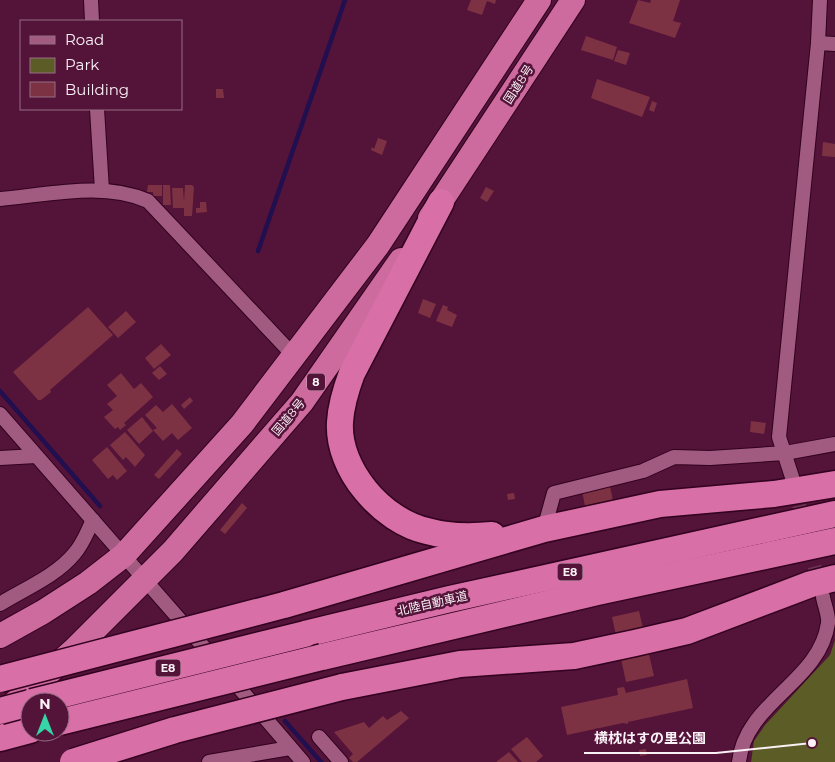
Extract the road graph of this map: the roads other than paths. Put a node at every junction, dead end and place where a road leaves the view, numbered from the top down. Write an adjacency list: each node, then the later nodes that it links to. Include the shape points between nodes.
1 (91, 0): 5 (street)
2 (539, 0): 12 (highway, via 378,245)
3 (574, 0): 11 (highway, 国道8号 / 8)
4 (820, 0): 6 (street)
5 (92, 20)
6 (818, 43): 7 (street); 15 (street, via 779,437)
7 (835, 44)
8 (97, 110): 9 (street)
9 (102, 190): 10 (street); 12 (street, via 130,193 148,201)
10 (0, 199)
11 (441, 202): 22 (highway, via 344,392 340,423 349,463 361,486 377,503 394,517 426,531 474,536); 25 (highway, 国道8号 / 8, via 302,402)
12 (295, 357): 24 (highway, via 242,424)
13 (0, 414): 16 (street)
14 (835, 444): 15 (street)
15 (785, 453): 18 (street); 22 (street, via 674,458 643,471 554,493)
16 (36, 456): 17 (street); 21 (street)
17 (0, 458)
18 (792, 477)
19 (835, 484): 22 (highway, via 774,494 660,504)
20 (835, 514): 31 (highway, 北陸自動車道 / E8, bridge, via 469,594)
21 (93, 520): 24 (street); 27 (street, via 73,556)
22 (544, 529): 30 (highway, bridge, via 284,605)
23 (835, 541): 35 (highway, E8, bridge, via 579,596)
24 (124, 555): 25 (street); 29 (highway, via 58,602)
25 (146, 579): 34 (highway, 国道8号 / 8, via 74,650); 39 (street)
26 (829, 587): 28 (street); 41 (highway, bridge, via 811,584 687,631 635,644 574,656 460,664 342,687 175,730)
27 (0, 604)
28 (832, 621): 45 (street, via 817,657 749,728 740,749)
29 (0, 636)
30 (0, 679)
31 (70, 692)
32 (20, 705): 33 (highway, 北陸自動車道 / E8, bridge)
33 (0, 711)
34 (0, 715)
35 (70, 720)
36 (20, 733): 38 (highway)
37 (319, 737): 44 (street)
38 (0, 738)
39 (290, 748): 40 (street); 43 (street)
40 (273, 756): 42 (street)
41 (73, 762)
42 (209, 762)
43 (304, 762)
44 (341, 762)
45 (739, 762)

